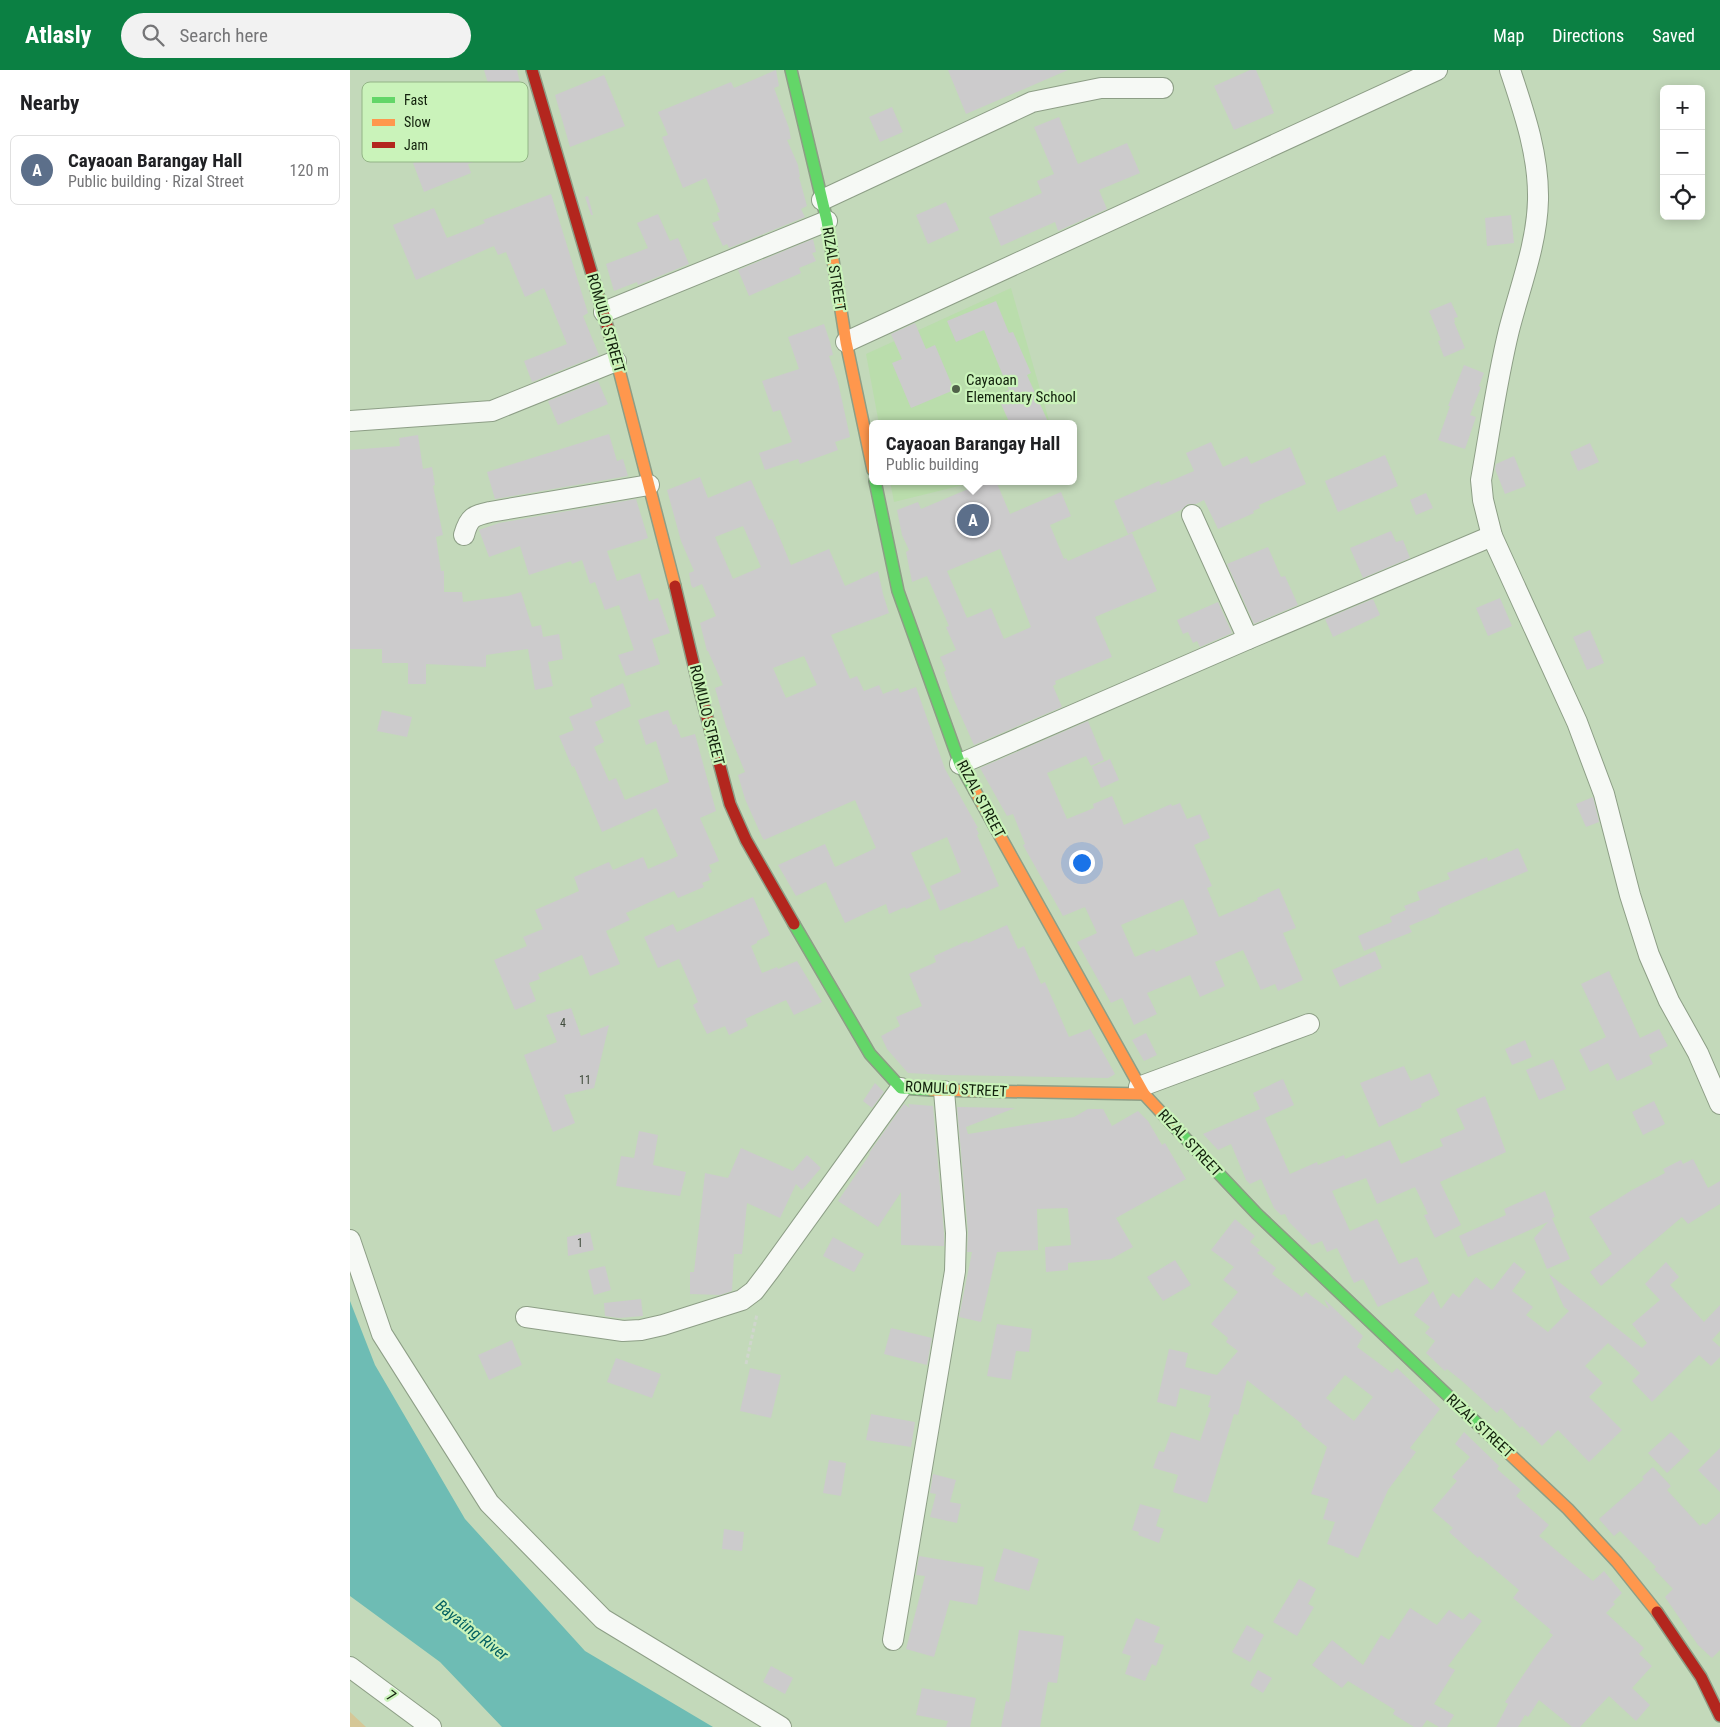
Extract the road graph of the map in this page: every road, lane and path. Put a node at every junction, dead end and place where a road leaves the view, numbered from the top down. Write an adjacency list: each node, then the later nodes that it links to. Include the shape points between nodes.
1 (532, 70): 8 (street, ROMULO STREET)
2 (792, 70): 6 (street, RIZAL STREET)
3 (1437, 70): 9 (street)
4 (1510, 70): 17 (street, via 1528,122 1538,200 1534,236 1509,332 1481,480)
5 (1163, 88): 6 (street, via 1101,88 1032,102)
6 (822, 200): 7 (street, RIZAL STREET)
7 (827, 221): 8 (street); 9 (street, RIZAL STREET)
8 (604, 312): 10 (street, ROMULO STREET)
9 (846, 342): 12 (street, RIZAL STREET)
10 (616, 361): 11 (street, via 492,412); 13 (street, ROMULO STREET)
11 (350, 420)
12 (869, 451)
13 (649, 485): 16 (street, via 474,516); 21 (street, ROMULO STREET, via 730,804 746,840 870,1054)
14 (876, 485): 19 (street, RIZAL STREET, via 898,591)
15 (1192, 515): 18 (street)
16 (464, 535)
17 (1492, 536): 18 (street); 24 (street, via 1577,722 1604,794 1649,955)
18 (1248, 639): 19 (street)
19 (960, 764): 22 (street, RIZAL STREET)
20 (1309, 1024): 22 (street)
21 (901, 1088): 23 (street, ROMULO STREET); 26 (street)
22 (1142, 1090): 23 (street, ROMULO STREET); 31 (street, RIZAL STREET, via 1257,1214 1568,1509)
23 (944, 1091): 29 (street, via 956,1233 955,1270)
24 (1720, 1104)
25 (350, 1240): 34 (street, via 382,1334 489,1503 603,1619)
26 (754, 1291): 27 (street, via 742,1300 641,1330 623,1331); 28 (path, via 758,1306)
27 (526, 1317)
28 (746, 1364)
29 (893, 1640)
30 (350, 1666): 33 (street, 7)
31 (1711, 1678): 32 (street, RIZAL STREET)
32 (1720, 1716)
33 (431, 1727)
34 (781, 1727)

